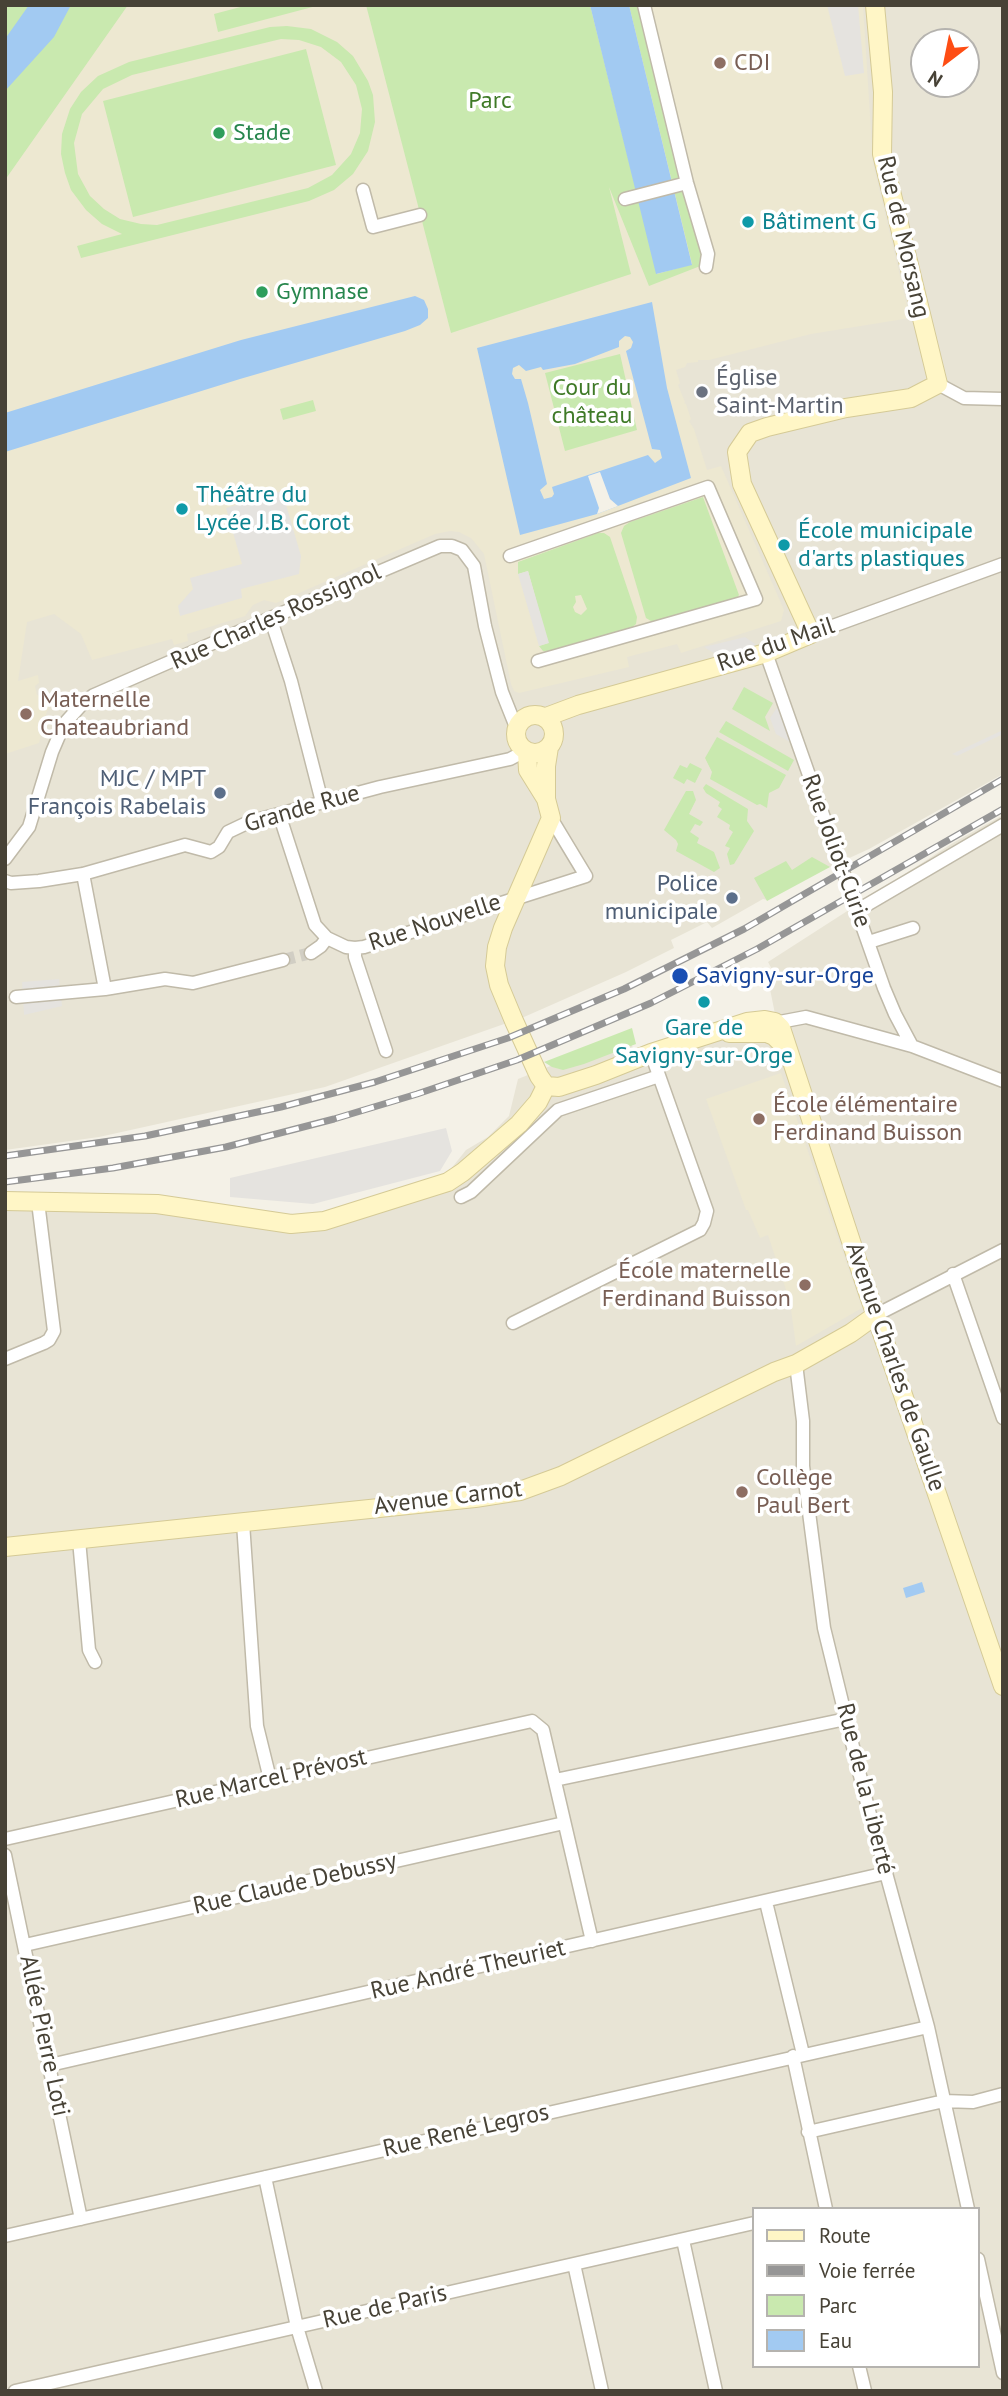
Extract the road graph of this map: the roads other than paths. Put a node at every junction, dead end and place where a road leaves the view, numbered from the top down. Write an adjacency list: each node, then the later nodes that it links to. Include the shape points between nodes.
1 (644, 5): 3 (street)
2 (876, 5): 8 (street, Rue de Morsang, via 883,161)
3 (687, 183): 5 (street); 7 (street, via 708,254)
4 (363, 190): 6 (street, via 373,227)
5 (631, 197)
6 (420, 215)
7 (706, 267)
8 (938, 384): 9 (street, via 964,398); 13 (street, via 911,398 767,427 750,433 737,452 742,484)
9 (1003, 399)
10 (510, 556): 15 (street, via 708,487 756,599)
11 (1003, 564): 13 (street, Rue du Mail)
12 (268, 619): 17 (street, Rue Charles Rossignol, via 433,548 457,548 474,566 502,692); 21 (street, via 291,681); 25 (street, Rue Charles Rossignol, via 83,702 59,734 29,827)
13 (811, 634): 14 (street, Rue du Mail)
14 (766, 653): 16 (street, Rue du Mail); 29 (street, Rue Joliot-Curie)
15 (538, 661)
16 (546, 717): 17 (street, via 529,715); 18 (street, Rue Charles Rossignol, via 554,728)
17 (516, 727): 19 (street, Rue Charles Rossignol, via 517,740)
18 (549, 747): 19 (street, via 539,753); 20 (street, Rue Charles Rossignol)
19 (526, 751): 20 (street, Rue Charles Rossignol, via 528,770); 21 (street, Grande Rue, via 510,759)
20 (546, 799): 22 (street, Rue Charles Rossignol)
21 (322, 802): 26 (street, Grande Rue, via 240,825 211,852 185,845)
22 (551, 818): 28 (street); 28 (street, Rue Nouvelle, via 586,876)
23 (281, 820): 31 (street, via 316,925)
24 (1003, 825): 29 (street)
25 (5, 859)
26 (83, 874): 27 (street, Grande Rue); 36 (street)
27 (5, 881)
28 (517, 897): 33 (street, Rue Nouvelle); 45 (street, via 497,947 495,966 514,1021)
29 (858, 911): 32 (street, Rue Joliot-Curie)
30 (913, 928): 32 (street)
31 (327, 938): 33 (street, Rue Nouvelle); 34 (street)
32 (869, 942): 40 (street, Rue Joliot-Curie)
33 (355, 948): 41 (street)
34 (311, 953)
35 (283, 960): 36 (street, via 193,983 165,979)
36 (105, 989): 37 (street)
37 (16, 997)
38 (771, 1028): 39 (street); 39 (street, via 757,1020); 40 (street, via 806,1017); 51 (street, Avenue Charles de Gaulle, via 781,1028)
39 (719, 1032): 42 (street)
40 (912, 1046): 44 (street)
41 (386, 1051)
42 (651, 1052): 43 (street); 45 (street, via 596,1075 559,1087)
43 (659, 1076): 46 (street, via 558,1110); 52 (street, via 707,1211 700,1230)
44 (1003, 1081)
45 (547, 1086): 48 (street, via 519,1124 448,1182 324,1221 303,1224 158,1204)
46 (461, 1197)
47 (5, 1201): 48 (street)
48 (37, 1202): 53 (street, via 54,1331 44,1343)
49 (1003, 1250): 50 (street, Avenue Carnot)
50 (953, 1274): 51 (street, Avenue Carnot); 55 (street)
51 (876, 1315): 54 (street, Avenue Carnot); 60 (street, Avenue Charles de Gaulle)
52 (513, 1323)
53 (5, 1359)
54 (796, 1364): 56 (street, Avenue Carnot, via 561,1476 520,1491); 61 (street, Rue de la Liberté, via 803,1466 824,1628)
55 (1003, 1418)
56 (243, 1522): 57 (street, Avenue Carnot); 62 (street, via 257,1726)
57 (79, 1540): 58 (street, Avenue Carnot); 59 (street, via 89,1650)
58 (5, 1547)
59 (95, 1662)
60 (1003, 1686)
61 (846, 1719): 63 (street); 67 (street, Rue de la Liberté)
62 (270, 1779): 63 (street, Rue Marcel Prévost, via 527,1721 543,1730); 65 (street, Rue Marcel Prévost)
63 (555, 1780): 64 (street)
64 (564, 1823): 69 (street); 70 (street, Rue Claude Debussy)
65 (5, 1839)
66 (5, 1855): 70 (street, Allée Pierre Loti)
67 (886, 1873): 68 (street, Rue André Theuriet); 71 (street, Rue de la Liberté)
68 (766, 1902): 69 (street, Rue André Theuriet); 72 (street)
69 (592, 1941): 73 (street, Rue André Theuriet)
70 (25, 1945): 73 (street, Allée Pierre Loti)
71 (928, 2027): 72 (street, Rue René Legros); 75 (street, Rue de la Liberté)
72 (798, 2055): 76 (street); 77 (street, Rue René Legros)
73 (50, 2065): 80 (street, Allée Pierre Loti)
74 (1003, 2094): 75 (street, via 973,2102)
75 (944, 2101): 76 (street); 79 (street, Rue de la Liberté)
76 (808, 2132): 78 (street)
77 (265, 2176): 80 (street, Rue René Legros); 86 (street)
78 (822, 2207)
79 (968, 2207)
80 (81, 2218): 82 (street, Rue René Legros)
81 (752, 2223): 83 (street, Rue de Paris)
82 (5, 2236)
83 (683, 2239): 84 (street, Rue de Paris); 92 (street)
84 (574, 2264): 86 (street, Rue de Paris); 91 (street)
85 (980, 2268): 88 (street)
86 (297, 2327): 89 (street, Rue de Paris); 90 (street)
87 (859, 2368): 93 (street)
88 (1003, 2373)
89 (15, 2391)
90 (316, 2391)
91 (602, 2391)
92 (716, 2391)
93 (865, 2391)

